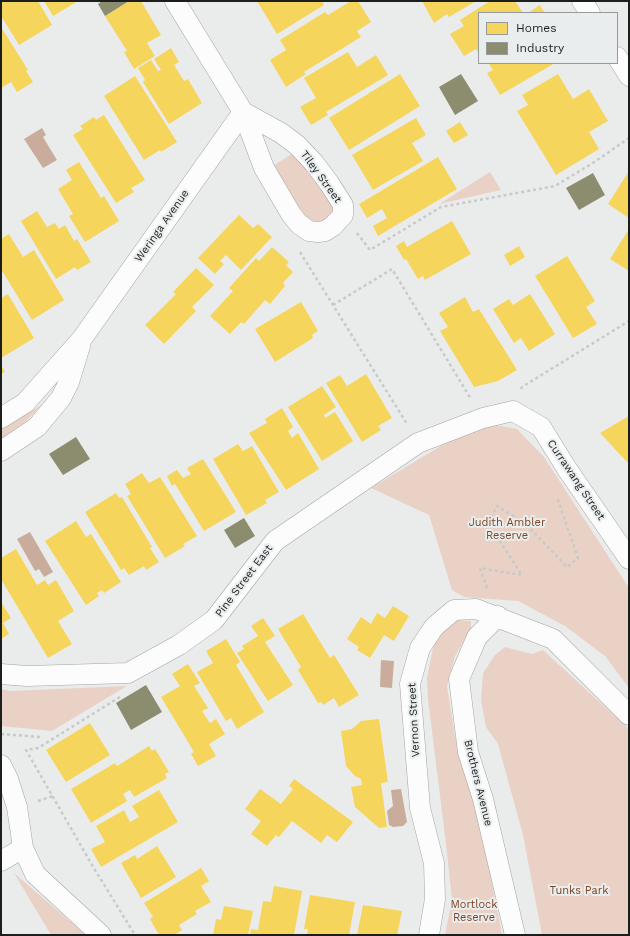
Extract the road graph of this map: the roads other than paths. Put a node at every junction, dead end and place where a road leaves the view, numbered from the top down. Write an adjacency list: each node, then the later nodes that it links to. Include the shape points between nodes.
1 (175, 1): 6 (street, Tiley Street)
2 (582, 1): 3 (street)
3 (589, 12)
4 (618, 59): 5 (street)
5 (629, 76)
6 (243, 112): 6 (street, Tiley Street, via 264,168 291,214 309,231 318,232 334,226 343,215 343,206 314,163 281,133); 7 (street, Weringa Avenue)
7 (82, 340): 9 (street, Weringa Avenue, via 25,403); 10 (street, Weringa Avenue, via 69,382 61,398 37,428)
8 (513, 411): 11 (street, Currawang Street, via 541,427); 13 (street, Pine Street East, via 483,418 418,443 275,541 214,620 179,645 128,673 27,676)
9 (1, 418)
10 (1, 452)
11 (629, 559)
12 (498, 616): 14 (street, Vernon Street, via 553,639); 19 (street, Vernon Street, via 476,609 454,610 434,627 420,648 410,684 420,808 434,863 435,899); 20 (street, Brothers Avenue, via 477,637 459,679 468,752 483,799)
13 (1, 674)
14 (629, 715)
15 (1, 765): 16 (street, via 17,808)
16 (23, 848): 17 (street); 18 (street, via 35,874)
17 (1, 861)
18 (101, 935)
19 (429, 935)
20 (515, 935)

